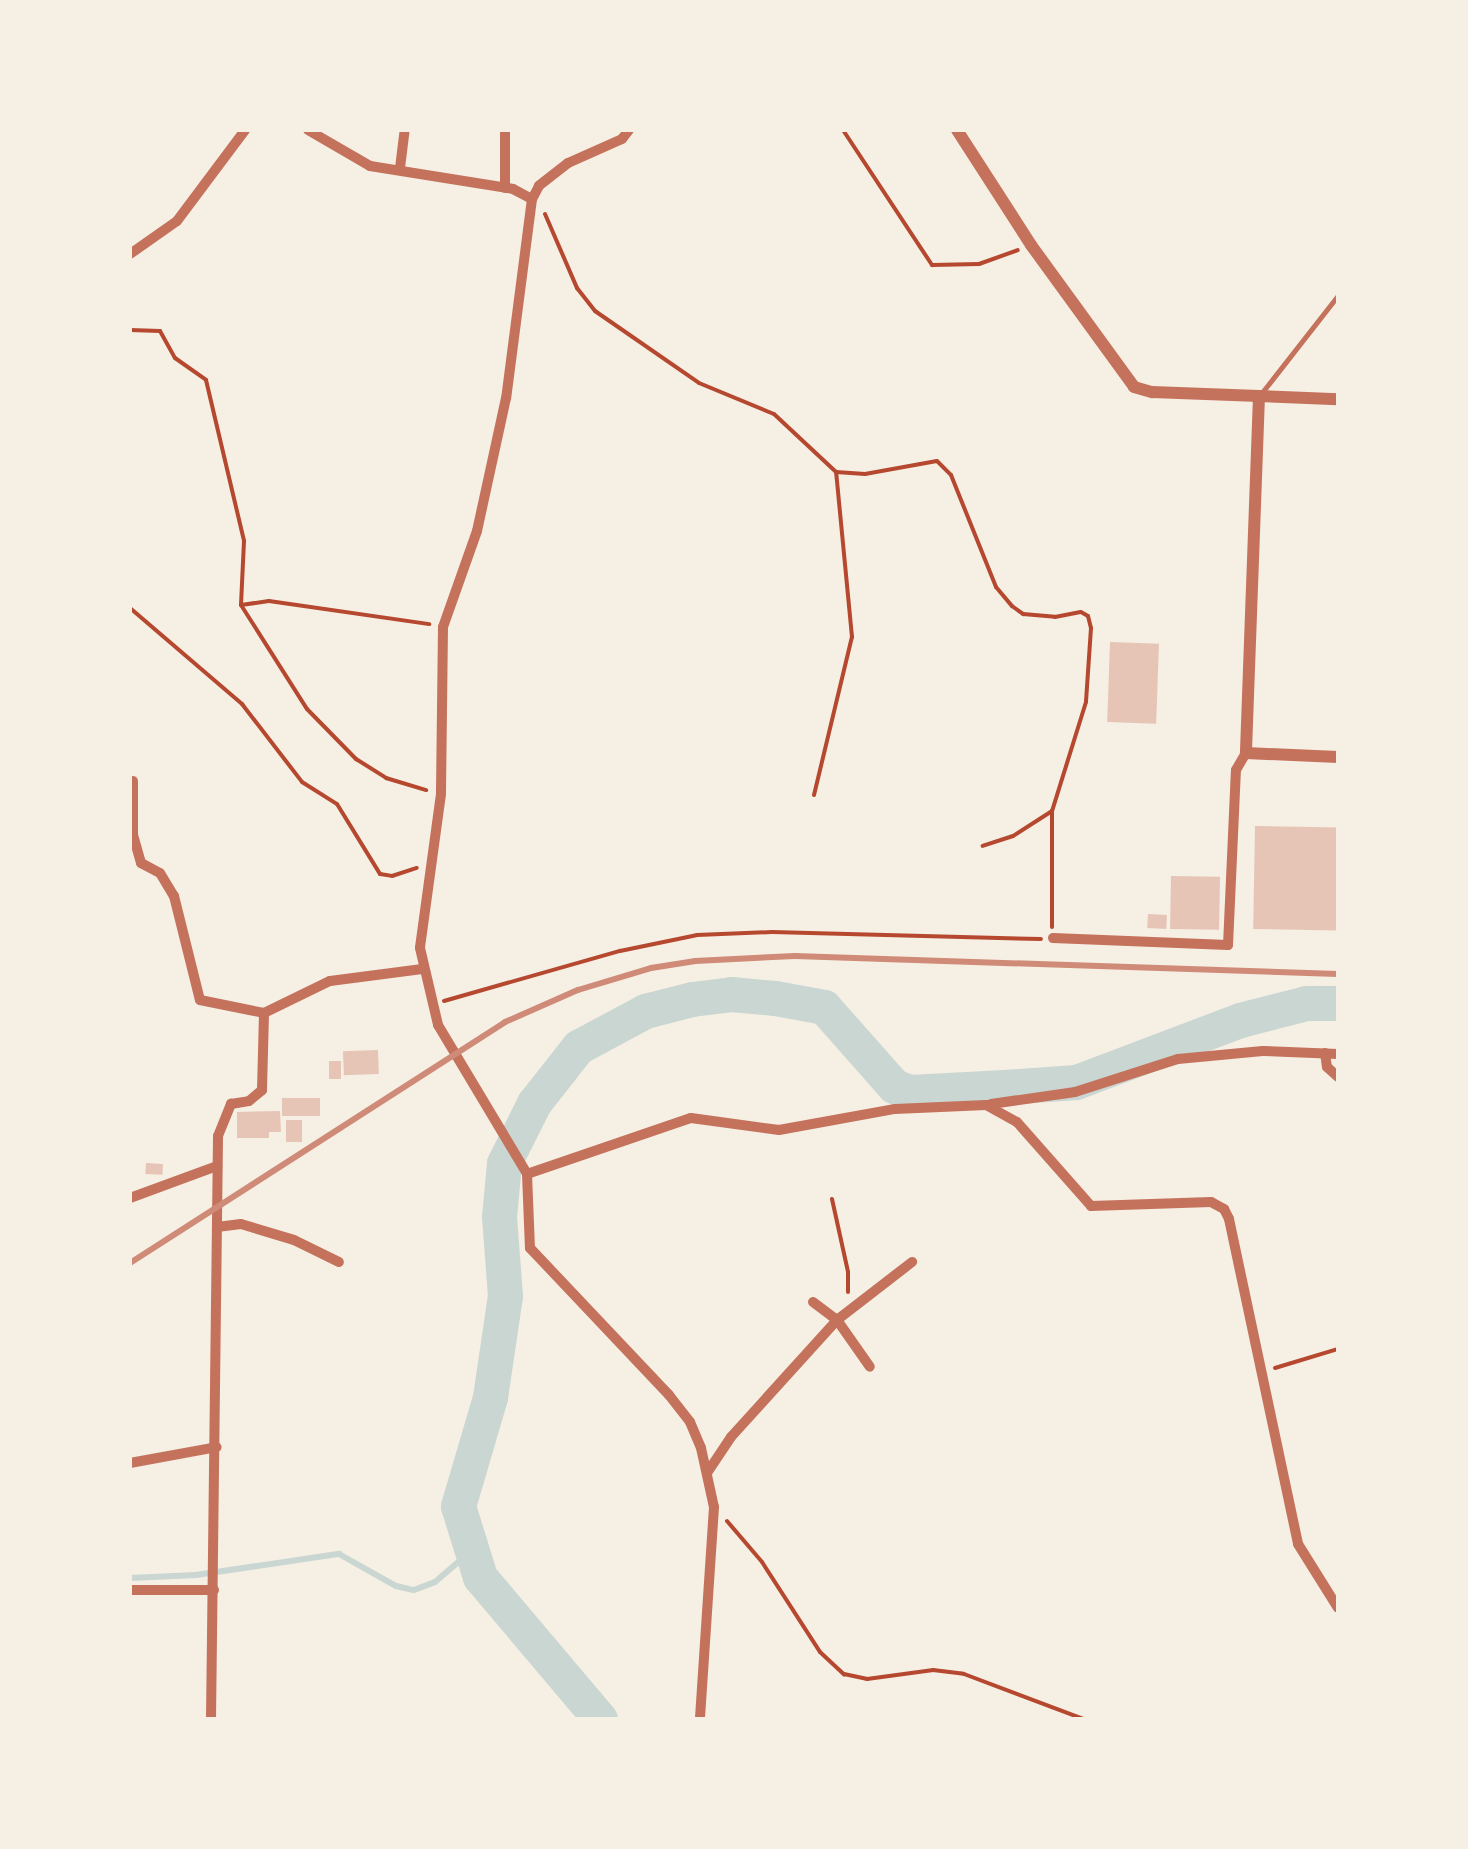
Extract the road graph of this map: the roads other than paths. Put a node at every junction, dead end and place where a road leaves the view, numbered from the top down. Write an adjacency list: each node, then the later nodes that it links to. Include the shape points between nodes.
1 (245, 130): 10 (street, via 178,220)
2 (308, 130): 7 (street, via 370,166)
3 (405, 130): 7 (street)
4 (505, 130): 8 (street)
5 (629, 130): 9 (street, via 568,164)
6 (957, 130): 12 (street, via 1030,245 1134,387)
7 (400, 168): 8 (street)
8 (505, 188): 9 (street)
9 (532, 199): 19 (street, via 506,398 476,531 443,627 441,794 420,920)
10 (130, 254)
11 (1338, 295): 12 (lane)
12 (1259, 396): 13 (street); 14 (street)
13 (1338, 398)
14 (1246, 754): 15 (street); 18 (street, via 1236,770 1228,944)
15 (1338, 757)
16 (133, 781): 17 (street)
17 (136, 864): 20 (street, via 160,873 174,896 200,1000)
18 (1054, 938)
19 (422, 969): 20 (street, via 330,981); 26 (street, via 430,1005)
20 (264, 1013): 25 (street, via 262,1090 231,1104 222,1118)
21 (1325, 1052): 22 (street); 23 (street, via 1327,1067); 24 (street, via 1178,1059 1075,1092)
22 (1338, 1054)
23 (1338, 1077)
24 (986, 1104): 26 (street, via 894,1109 779,1130 691,1118); 39 (street, via 1016,1122 1091,1206 1203,1200 1224,1209 1298,1544)
25 (217, 1166): 27 (street); 28 (street)
26 (524, 1170): 36 (street, via 530,1248 690,1422)
27 (130, 1198)
28 (217, 1227): 29 (street, via 242,1224); 34 (street)
29 (339, 1262)
30 (912, 1262): 32 (street)
31 (813, 1302): 32 (street)
32 (837, 1320): 33 (street); 36 (street)
33 (870, 1367)
34 (217, 1447): 35 (street); 38 (street)
35 (130, 1463)
36 (707, 1473): 41 (street, via 714,1506)
37 (130, 1590): 38 (street)
38 (214, 1590): 40 (street)
39 (1338, 1608)
40 (212, 1719)
41 (700, 1719)

